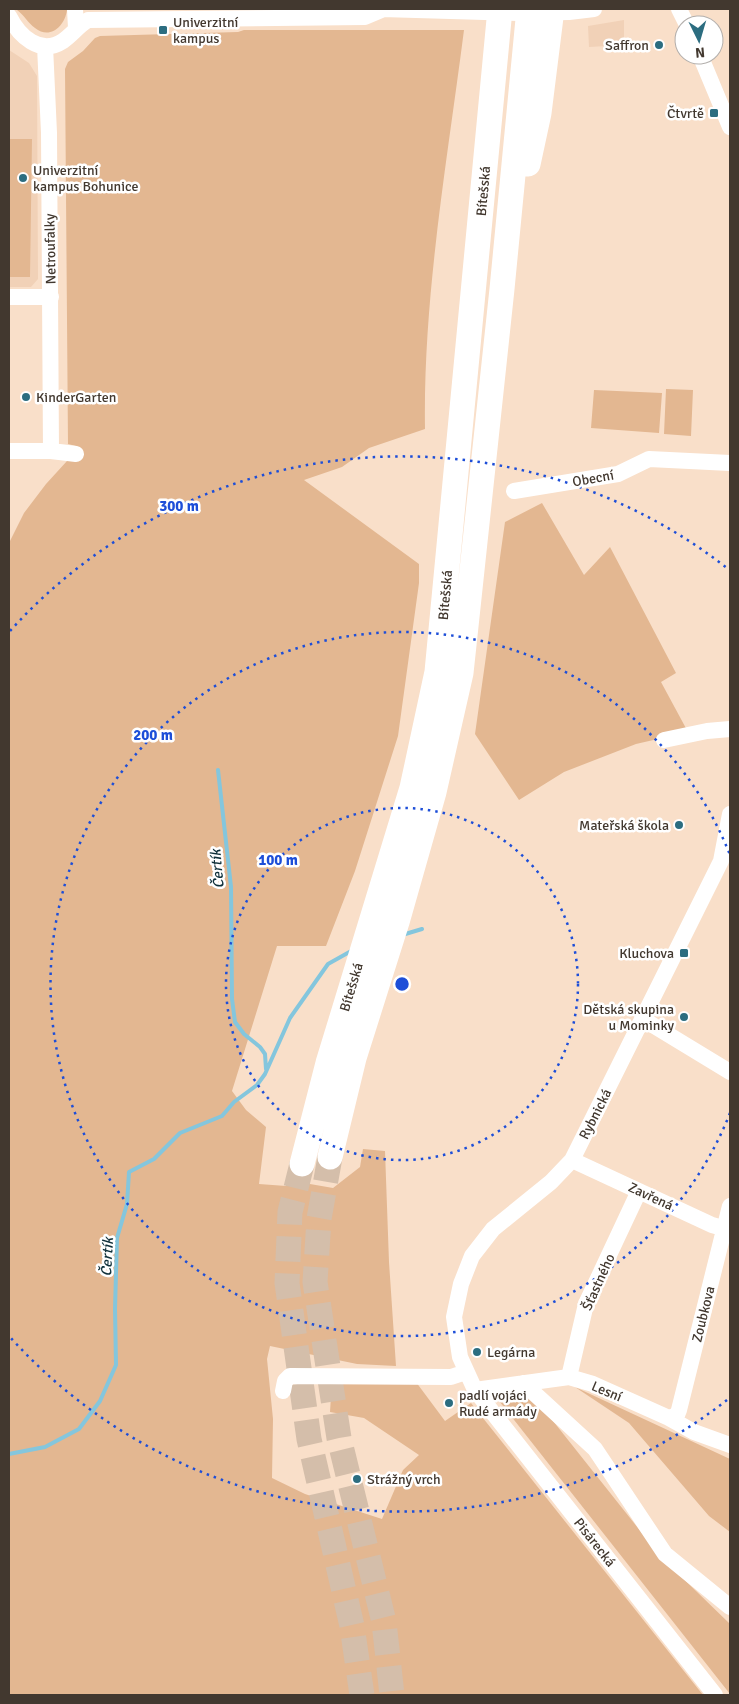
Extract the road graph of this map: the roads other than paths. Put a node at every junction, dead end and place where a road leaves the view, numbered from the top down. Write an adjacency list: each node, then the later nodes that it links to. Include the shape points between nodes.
1 (75, 9): 8 (street)
2 (384, 9): 6 (street); 8 (street, via 365,17 100,19 88,20)
3 (500, 9): 28 (highway, Bítešská, via 437,672 412,788 328,1063)
4 (529, 9): 12 (highway, Bítešská)
5 (594, 9): 6 (street)
6 (560, 11): 12 (highway)
7 (10, 21): 9 (street, via 30,42)
8 (76, 28): 9 (street, via 60,42)
9 (45, 46): 14 (street, Netroufalky)
10 (704, 65): 11 (street)
11 (730, 127)
12 (502, 289): 26 (highway, Bítešská, via 461,673 434,792 354,1058)
13 (9, 297): 14 (street)
14 (51, 297): 15 (street, Netroufalky)
15 (51, 451): 16 (street); 17 (street)
16 (9, 452)
17 (76, 454)
18 (730, 463): 19 (street, Obecní, via 649,459 618,474)
19 (514, 491)
20 (730, 729): 21 (street)
21 (664, 740)
22 (730, 814): 23 (street, Rybnická)
23 (726, 863): 24 (street, Rybnická)
24 (644, 1018): 25 (street); 27 (street, Rybnická)
25 (730, 1072)
26 (330, 1157)
27 (572, 1160): 29 (street, Zavřená); 32 (street, Rybnická, via 551,1182 493,1229 472,1256 461,1284 454,1317 460,1357)
28 (302, 1164)
29 (639, 1191): 31 (street, Zavřená); 33 (street, Šťastného, via 586,1304)
30 (730, 1206): 31 (street, Zoubkova)
31 (727, 1229): 37 (street, Zoubkova, via 679,1410 677,1415)
32 (466, 1372): 35 (street, Rybnická); 36 (street, via 451,1377 290,1376)
33 (569, 1377): 34 (street, Lesní); 37 (street, Lesní, via 593,1384)
34 (523, 1382): 35 (street, Lesní); 39 (street, via 595,1449 666,1554)
35 (475, 1390): 40 (street, Pisárecká)
36 (283, 1391)
37 (669, 1418): 38 (street, Lesní, via 694,1432)
38 (730, 1445)
39 (730, 1608)
40 (715, 1695)

